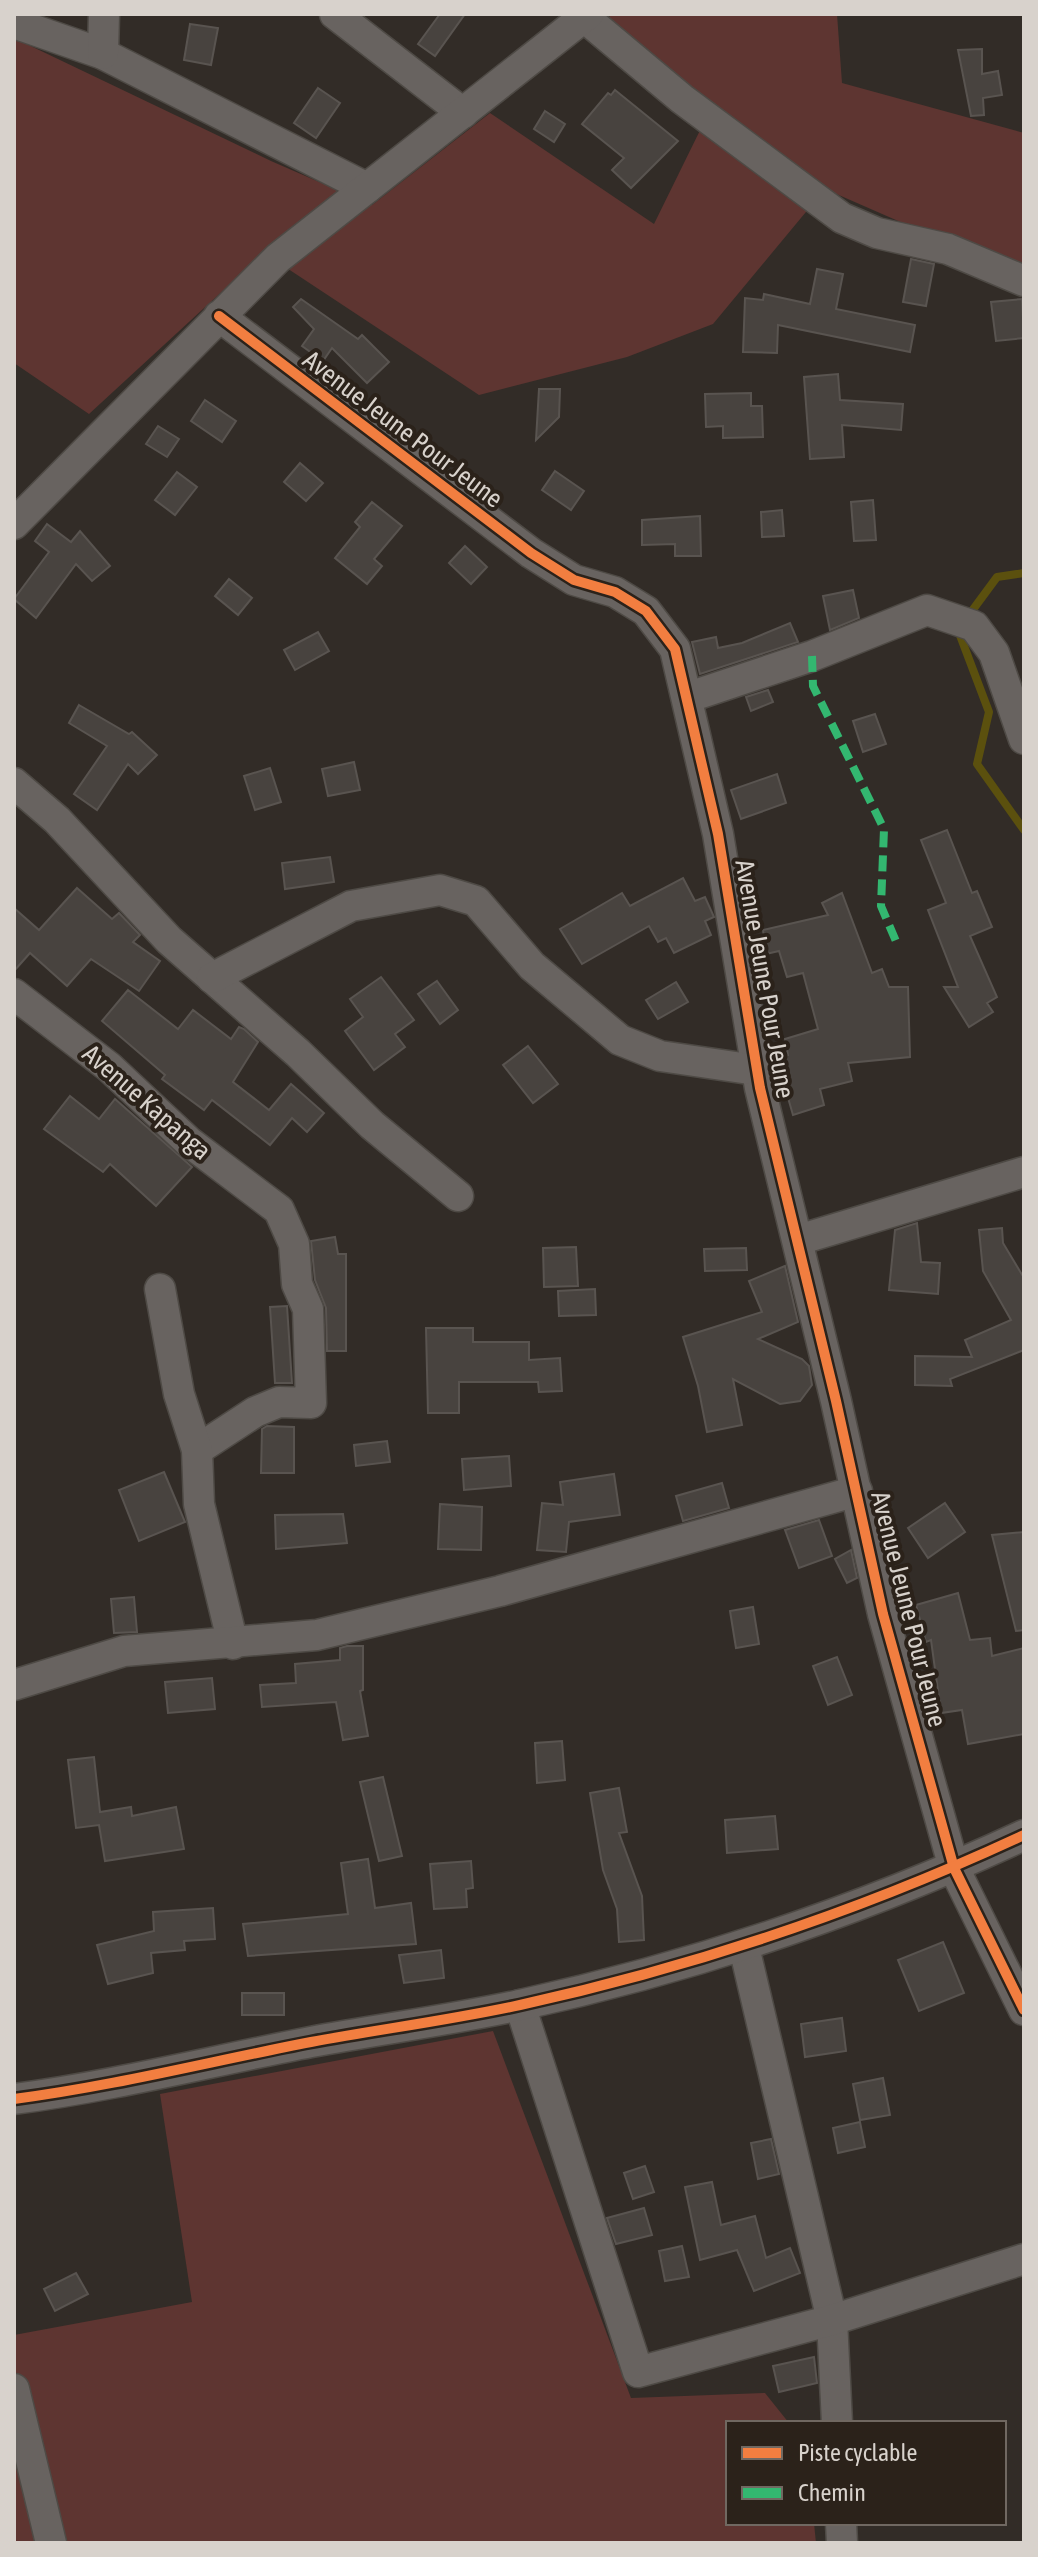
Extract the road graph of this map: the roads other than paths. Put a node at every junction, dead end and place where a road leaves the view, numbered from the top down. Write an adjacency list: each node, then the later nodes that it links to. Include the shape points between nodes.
1 (104, 14): 5 (street)
2 (335, 14): 6 (street)
3 (586, 15): 6 (street); 8 (street, via 682,99 842,218 877,233 948,249)
4 (14, 23): 5 (street)
5 (103, 54): 7 (street)
6 (463, 113): 7 (street)
7 (367, 188): 9 (street, via 278,258)
8 (1024, 281)
9 (219, 316): 10 (street); 11 (street, Avenue Jeune Pour Jeune, via 531,553 574,580 615,592 646,611 675,649)
10 (14, 524)
11 (689, 697): 12 (street, via 927,610 974,626 994,653); 16 (street, Avenue Jeune Pour Jeune, via 718,834)
12 (1024, 739)
13 (14, 783): 14 (street)
14 (212, 978): 16 (street, via 351,906 440,890 476,901 532,966 620,1040 660,1056); 18 (street)
15 (14, 994): 21 (street, Avenue Kapanga, via 109,1067 189,1142 279,1210 294,1244 297,1284 308,1309 311,1403 279,1402)
16 (756, 1070): 19 (street, Avenue Jeune Pour Jeune)
17 (1024, 1172): 19 (street)
18 (458, 1196)
19 (798, 1240): 22 (street, Avenue Jeune Pour Jeune)
20 (160, 1289): 21 (street, via 179,1394)
21 (197, 1450): 23 (street, via 199,1504)
22 (857, 1491): 23 (street, via 500,1591 317,1635); 26 (street, Avenue Jeune Pour Jeune, via 883,1614)
23 (233, 1644): 24 (street, via 124,1651)
24 (14, 1685)
25 (1024, 1835): 26 (street)
26 (954, 1868): 27 (street); 29 (street, Avenue Jeune Pour Jeune)
27 (744, 1947): 28 (street); 32 (street)
28 (520, 2005): 30 (street); 32 (street, via 638,2372)
29 (1024, 2010)
30 (14, 2099)
31 (1024, 2259): 32 (street)
32 (832, 2320): 34 (street)
33 (14, 2389): 35 (street)
34 (837, 2421)
35 (51, 2543)

